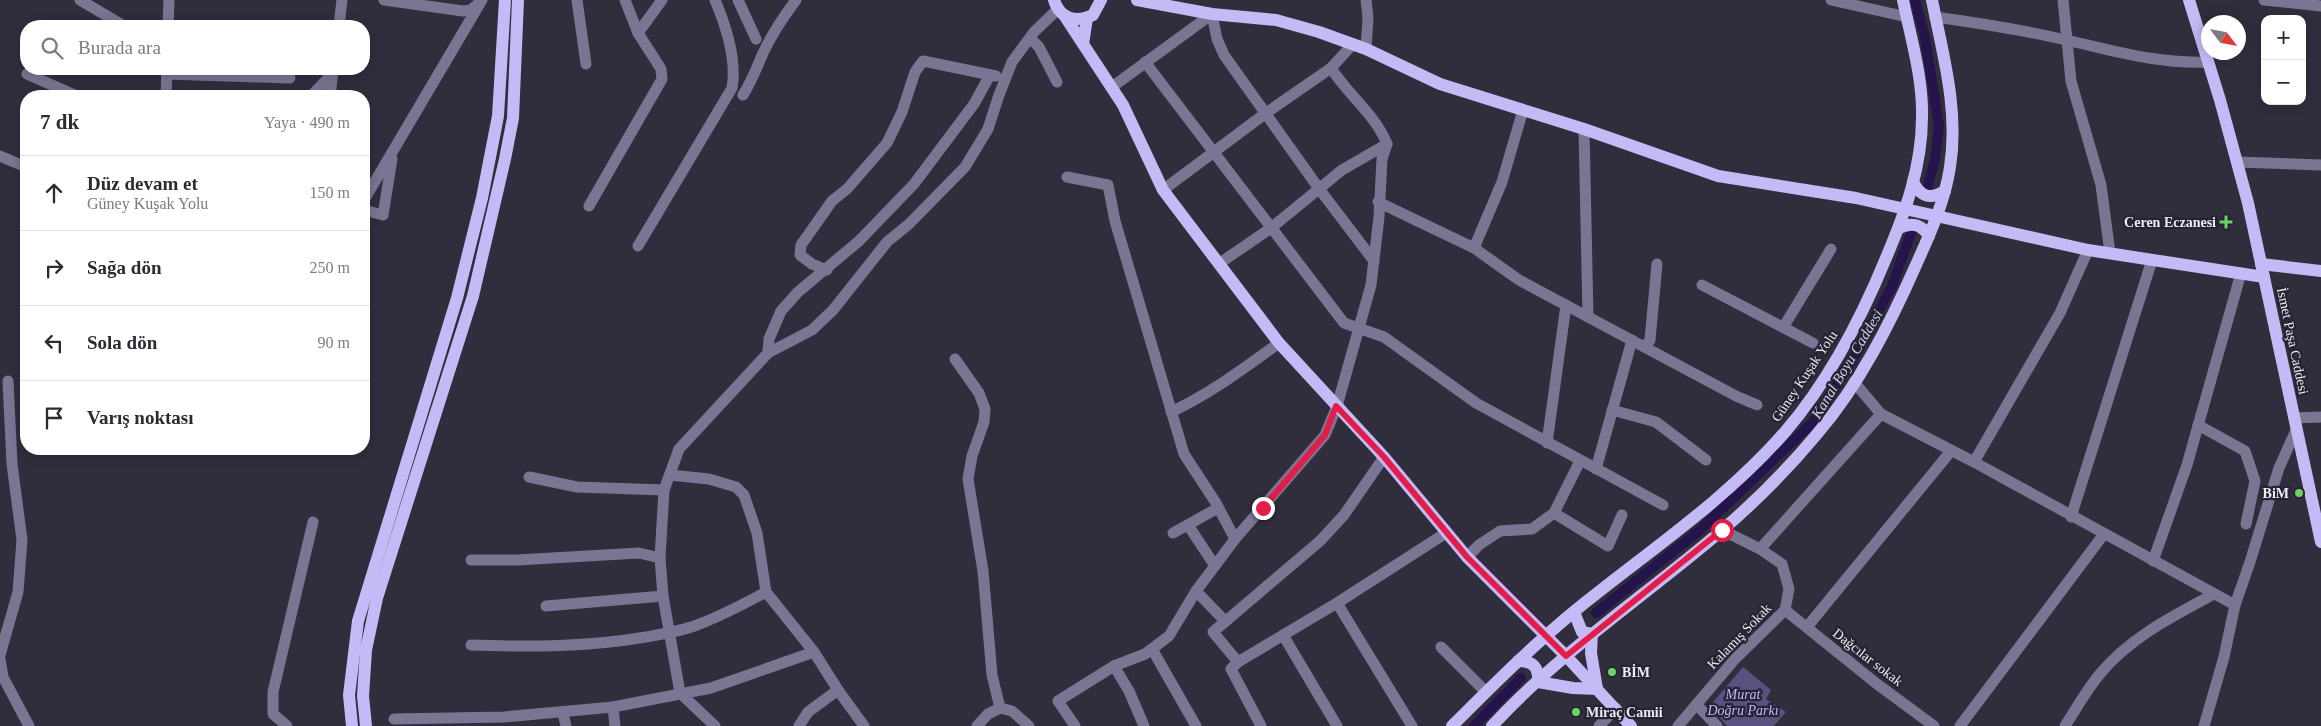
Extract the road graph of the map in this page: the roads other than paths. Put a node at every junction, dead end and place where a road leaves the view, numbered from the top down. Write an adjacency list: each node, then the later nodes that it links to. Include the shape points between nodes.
1 (80, 0): 30 (street)
2 (169, 0): 31 (street)
3 (342, 0): 32 (street)
4 (384, 0): 62 (street, via 463,12 482,0)
5 (505, 0): 188 (main road, via 498,116 482,198 457,298 358,621 348,694)
6 (518, 0): 185 (main road, via 513,118 505,159 473,296 377,598 366,650)
7 (577, 0): 41 (street)
8 (625, 0): 33 (street)
9 (662, 0): 33 (street)
10 (715, 0): 82 (street, via 728,41 732,88)
11 (738, 0): 35 (street)
12 (796, 0): 57 (street)
13 (1101, 0): 29 (main road, via 1093,15)
14 (1137, 0): 23 (main road)
15 (1366, 0): 38 (street, via 1368,18)
16 (1831, 0): 27 (street)
17 (1903, 0): 27 (main road, Güney Kuşak Yolu)
18 (1932, 0): 28 (main road)
19 (2063, 0): 36 (street)
20 (2189, 0): 40 (main road, İsmet Paşa Caddesi)
21 (2264, 0): 22 (street)
22 (2290, 2): 25 (street)
23 (1184, 4): 26 (main road)
24 (1056, 6): 29 (main road, via 1078,20); 34 (street); 37 (main road)
25 (2321, 6)
26 (1212, 14): 38 (main road, via 1276,20); 39 (street); 59 (street, via 1224,55)
27 (1907, 17): 69 (main road, Güney Kuşak Yolu, via 1919,76 1922,117 1920,156)
28 (1935, 17): 36 (street); 73 (main road, via 1948,78 1953,124)
29 (1087, 18): 37 (main road)
30 (114, 20)
31 (168, 20)
32 (340, 20)
33 (638, 32): 75 (street, via 661,69 662,79)
34 (1030, 38): 50 (street, via 1012,62); 51 (street, via 1039,47)
35 (756, 39)
36 (2068, 40): 40 (street, via 2127,55 2178,63); 86 (street, via 2072,81 2101,185)
37 (1083, 44): 52 (main road)
38 (1359, 47): 42 (street); 58 (main road, via 1440,84)
39 (1145, 62): 52 (street); 63 (street)
40 (2208, 62): 65 (main road, İsmet Paşa Caddesi)
41 (586, 64)
42 (1331, 68): 59 (street); 61 (street, via 1353,99 1376,120)
43 (28, 75): 53 (street)
44 (167, 75): 54 (street)
45 (237, 75): 49 (street)
46 (330, 75): 55 (street)
47 (333, 75): 56 (street)
48 (990, 75): 50 (street); 92 (street, via 970,111 914,184); 92 (street, via 923,61 887,143 847,189 832,201 801,245 800,255)
49 (290, 78)
50 (1006, 78): 105 (street, via 988,129 965,167 887,242 833,310 812,330)
51 (1057, 82)
52 (1112, 87): 71 (main road)
53 (63, 90)
54 (166, 90)
55 (317, 90)
56 (331, 90)
57 (743, 95)
58 (1523, 110): 60 (main road); 83 (street, via 1502,182)
59 (1266, 113): 63 (street); 72 (street)
60 (1584, 129): 76 (main road, via 1718,176); 98 (street)
61 (1387, 144): 72 (street, via 1342,170); 74 (street, via 1382,159)
62 (393, 152): 70 (street); 77 (street, via 383,215)
63 (1215, 152): 71 (street); 79 (street)
64 (0, 156): 66 (street)
65 (2237, 162): 67 (street); 91 (main road, İsmet Paşa Caddesi)
66 (20, 164)
67 (2321, 165)
68 (1067, 177): 112 (street, via 1108,185 1114,221)
69 (1913, 182): 73 (main road, via 1926,196 1935,197); 76 (main road, Güney Kuşak Yolu)
70 (370, 190)
71 (1163, 190): 89 (main road)
72 (1320, 190): 79 (street); 88 (street)
73 (1945, 191): 78 (main road)
74 (1378, 202): 83 (street); 88 (street)
75 (589, 206)
76 (1905, 209): 78 (main road); 80 (main road, Güney Kuşak Yolu)
77 (370, 212)
78 (1936, 216): 81 (main road); 85 (main road)
79 (1271, 228): 89 (street); 100 (street, via 1344,323)
80 (1898, 228): 81 (main road, via 1917,224); 155 (main road, Güney Kuşak Yolu, via 1850,334 1824,378 1786,431 1736,481)
81 (1929, 236): 108 (main road, via 1898,306)
82 (638, 246)
83 (1474, 248): 97 (street, via 1519,280)
84 (1831, 249): 99 (street)
85 (2088, 250): 86 (main road); 122 (street, via 2060,312)
86 (2110, 254): 87 (main road)
87 (2152, 260): 94 (main road); 131 (street)
88 (1374, 261): 100 (street)
89 (1220, 263): 102 (main road)
90 (1657, 264): 104 (street, via 1650,340)
91 (2261, 264): 93 (main road); 95 (main road, İsmet Paşa Caddesi)
92 (827, 270): 105 (street, via 798,292 781,311 769,339)
93 (2321, 271)
94 (2241, 273): 95 (main road); 116 (street)
95 (2264, 277): 115 (main road, İsmet Paşa Caddesi)
96 (1702, 284): 99 (street)
97 (1566, 305): 98 (street); 117 (street)
98 (1588, 317): 101 (street)
99 (1784, 326): 103 (street)
100 (1360, 329): 110 (street); 117 (street, via 1384,337 1476,403)
101 (1632, 340): 104 (street); 111 (street)
102 (1279, 343): 110 (main road); 112 (street, via 1228,380)
103 (1813, 343)
104 (1645, 346): 109 (street)
105 (768, 353): 124 (street, via 679,449)
106 (955, 359): 179 (street, via 979,393 985,409 968,479 982,563 992,675)
107 (8, 381): 166 (street, via 12,464 22,540 18,592)
108 (1854, 382): 113 (street); 135 (main road, via 1818,434)
109 (1757, 405)
110 (1336, 406): 119 (main road); 139 (street, via 1325,435)
111 (1612, 410): 120 (street, via 1656,422); 123 (street)
112 (1171, 412): 128 (street, via 1184,454)
113 (1881, 414): 118 (street); 141 (street)
114 (2321, 417): 115 (street)
115 (2295, 423): 140 (main road, İsmet Paşa Caddesi); 152 (street)
116 (2198, 425): 133 (street, via 2245,451 2255,481); 145 (street)
117 (1547, 443): 121 (street)
118 (1951, 451): 122 (street); 157 (street)
119 (1384, 457): 137 (main road); 156 (street, via 1320,542)
120 (1706, 460)
121 (1580, 461): 123 (street); 129 (street)
122 (1974, 462): 131 (street)
123 (1596, 469): 127 (street)
124 (670, 475): 126 (street); 148 (street, via 709,479 736,487 744,495 757,533)
125 (530, 477): 126 (street, via 577,487)
126 (664, 490): 143 (street)
127 (1663, 505)
128 (1218, 508): 134 (street); 139 (street)
129 (1554, 513): 130 (street, via 1608,546); 142 (street, via 1532,529 1500,531)
130 (1622, 515)
131 (2071, 517): 138 (street)
132 (313, 522): 187 (street, via 273,692 274,714)
133 (2246, 524)
134 (1188, 525): 136 (street); 146 (street)
135 (1722, 530): 141 (street, Kalamış Sokak); 159 (main road)
136 (1172, 533)
137 (1446, 533): 142 (main road); 151 (street)
138 (2104, 534): 145 (street); 209 (street)
139 (1235, 539): 146 (street)
140 (2321, 542)
141 (1760, 549): 154 (street, Kalamış Sokak, via 1782,564 1788,589)
142 (1467, 557): 161 (main road)
143 (660, 558): 144 (street, via 639,553); 150 (street)
144 (471, 560)
145 (2153, 561): 149 (street)
146 (1215, 566): 147 (street)
147 (1196, 591): 156 (street); 164 (street, via 1169,636)
148 (766, 592): 158 (street, via 730,611); 165 (street)
149 (2214, 594): 152 (street); 210 (street, via 2135,640 2099,675)
150 (663, 596): 153 (street); 158 (street)
151 (1337, 604): 160 (street); 201 (street)
152 (2235, 605): 211 (street)
153 (546, 606)
154 (1785, 610): 157 (street, Dağcılar sokak); 177 (street, Kalamış Sokak, via 1735,659)
155 (1574, 612): 159 (main road, via 1582,632); 161 (main road, Güney Kuşak Yolu)
156 (1225, 621): 170 (street, via 1213,632)
157 (1807, 627): 208 (street, Dağcılar sokak)
158 (668, 633): 162 (street, via 608,643 530,647); 176 (street)
159 (1592, 634): 167 (main road); 173 (main road)
160 (1283, 635): 170 (street); 200 (street)
161 (1546, 636): 167 (main road); 169 (main road, Güney Kuşak Yolu)
162 (471, 645)
163 (1441, 647): 175 (street)
164 (1152, 649): 171 (street); 198 (street)
165 (814, 652): 174 (street); 176 (street, via 711,688)
166 (0, 655)
167 (1566, 656): 172 (main road); 173 (main road)
168 (0, 659): 186 (street, via 3,677)
169 (1518, 661): 172 (main road, via 1535,665); 175 (main road, Güney Kuşak Yolu)
170 (1238, 662): 199 (street, via 1231,669)
171 (1114, 666): 196 (street, via 1058,701); 197 (street)
172 (1538, 682): 173 (main road); 203 (main road)
173 (1597, 689): 180 (main road)
174 (838, 690): 192 (street, via 808,712); 193 (street)
175 (1486, 692): 202 (main road, Güney Kuşak Yolu)
176 (680, 694): 178 (street); 191 (street)
177 (1697, 705): 206 (street, Kalamış Sokak); 207 (street)
178 (613, 707): 181 (street); 190 (street)
179 (1000, 708): 194 (street, via 988,714); 195 (street, via 1012,711)
180 (1616, 708): 204 (street); 205 (main road)
181 (563, 713): 183 (street); 189 (street)
182 (394, 719): 184 (street)
183 (505, 721): 184 (street)
184 (449, 723)
185 (362, 725)
186 (29, 726)
187 (287, 726)
188 (352, 726)
189 (566, 726)
190 (615, 726)
191 (715, 726)
192 (799, 726)
193 (864, 726)
194 (977, 726)
195 (1029, 726)
196 (1074, 726)
197 (1144, 726)
198 (1196, 726)
199 (1260, 726)
200 (1337, 726)
201 (1412, 726)
202 (1452, 726)
203 (1492, 726)
204 (1599, 726)
205 (1632, 726)
206 (1678, 726)
207 (1717, 726)
208 (1934, 726)
209 (1960, 726)
210 (2064, 726)
211 (2204, 726)

